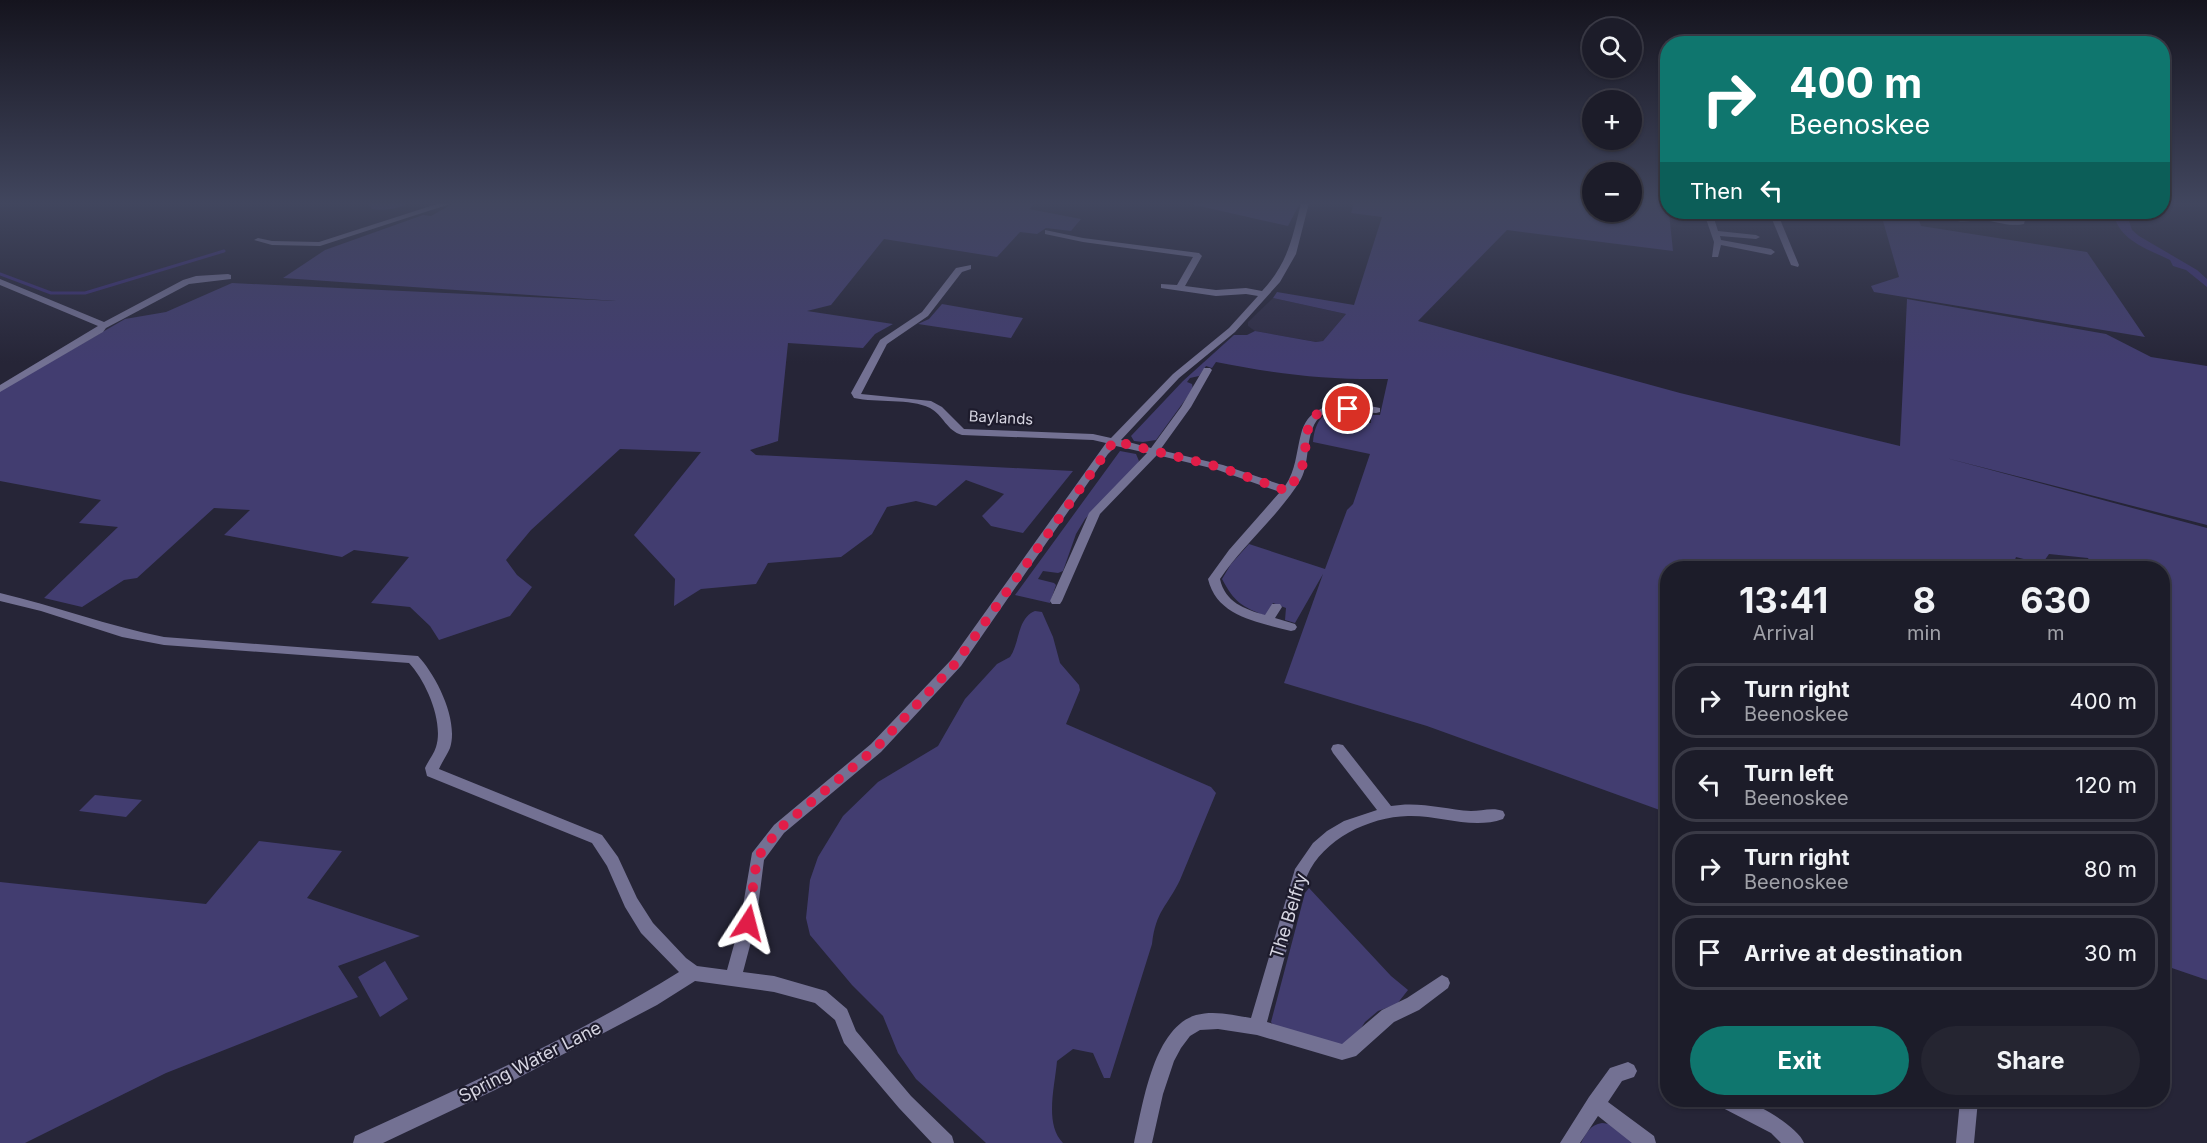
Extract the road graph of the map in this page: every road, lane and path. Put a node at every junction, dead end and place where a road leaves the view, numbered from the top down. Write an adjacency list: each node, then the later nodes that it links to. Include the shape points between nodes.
1 (1198, 256): 9 (street)
2 (1291, 256): 10 (street)
3 (1791, 256): 4 (street)
4 (1795, 265)
5 (968, 267): 15 (street, Baylands, via 959,270 925,314 883,342 863,377 858,396 927,403 945,414 962,432)
6 (228, 277): 11 (street, via 186,282)
7 (0, 282): 11 (street)
8 (1164, 286): 9 (street)
9 (1180, 288): 10 (street)
10 (1265, 294): 15 (street, via 1232,330 1176,376)
11 (103, 326): 13 (street)
12 (1207, 370): 16 (street)
13 (0, 389)
14 (1368, 413): 17 (street, via 1332,409 1316,414 1304,444 1303,464)
15 (1114, 441): 16 (street); 27 (street, via 956,663 876,748 779,829 757,858 748,923)
16 (1154, 452): 17 (street, via 1219,467); 19 (street, via 1095,513)
17 (1287, 491): 21 (street, via 1227,558 1214,579 1217,592 1230,605)
18 (0, 597): 26 (street, via 122,633 164,641 413,659 432,687 444,722 443,746 432,772 597,839 647,928)
19 (1056, 601)
20 (1276, 607): 21 (street)
21 (1268, 620): 22 (street)
22 (1291, 627)
23 (1338, 749): 24 (street)
24 (1386, 811): 25 (street, The Belfry, via 1412,809 1477,818); 29 (street, The Belfry, via 1332,835 1300,874)
25 (1498, 816)
26 (693, 974): 27 (street); 34 (street, Spring Water Lane, via 489,1084)
27 (734, 977): 35 (street, via 820,997 841,1015 850,1037)
28 (1442, 983): 29 (street, via 1388,1016 1350,1050 1342,1052)
29 (1257, 1027): 36 (street, via 1214,1022 1197,1023 1183,1030 1172,1042)
30 (1628, 1071): 31 (street, via 1616,1074)
31 (1594, 1103): 37 (street); 38 (street)
32 (1738, 1107): 39 (street, via 1777,1127)
33 (1968, 1107): 40 (street)
34 (362, 1143)
35 (945, 1143)
36 (1143, 1143)
37 (1569, 1143)
38 (1647, 1143)
39 (1795, 1143)
40 (1965, 1143)

